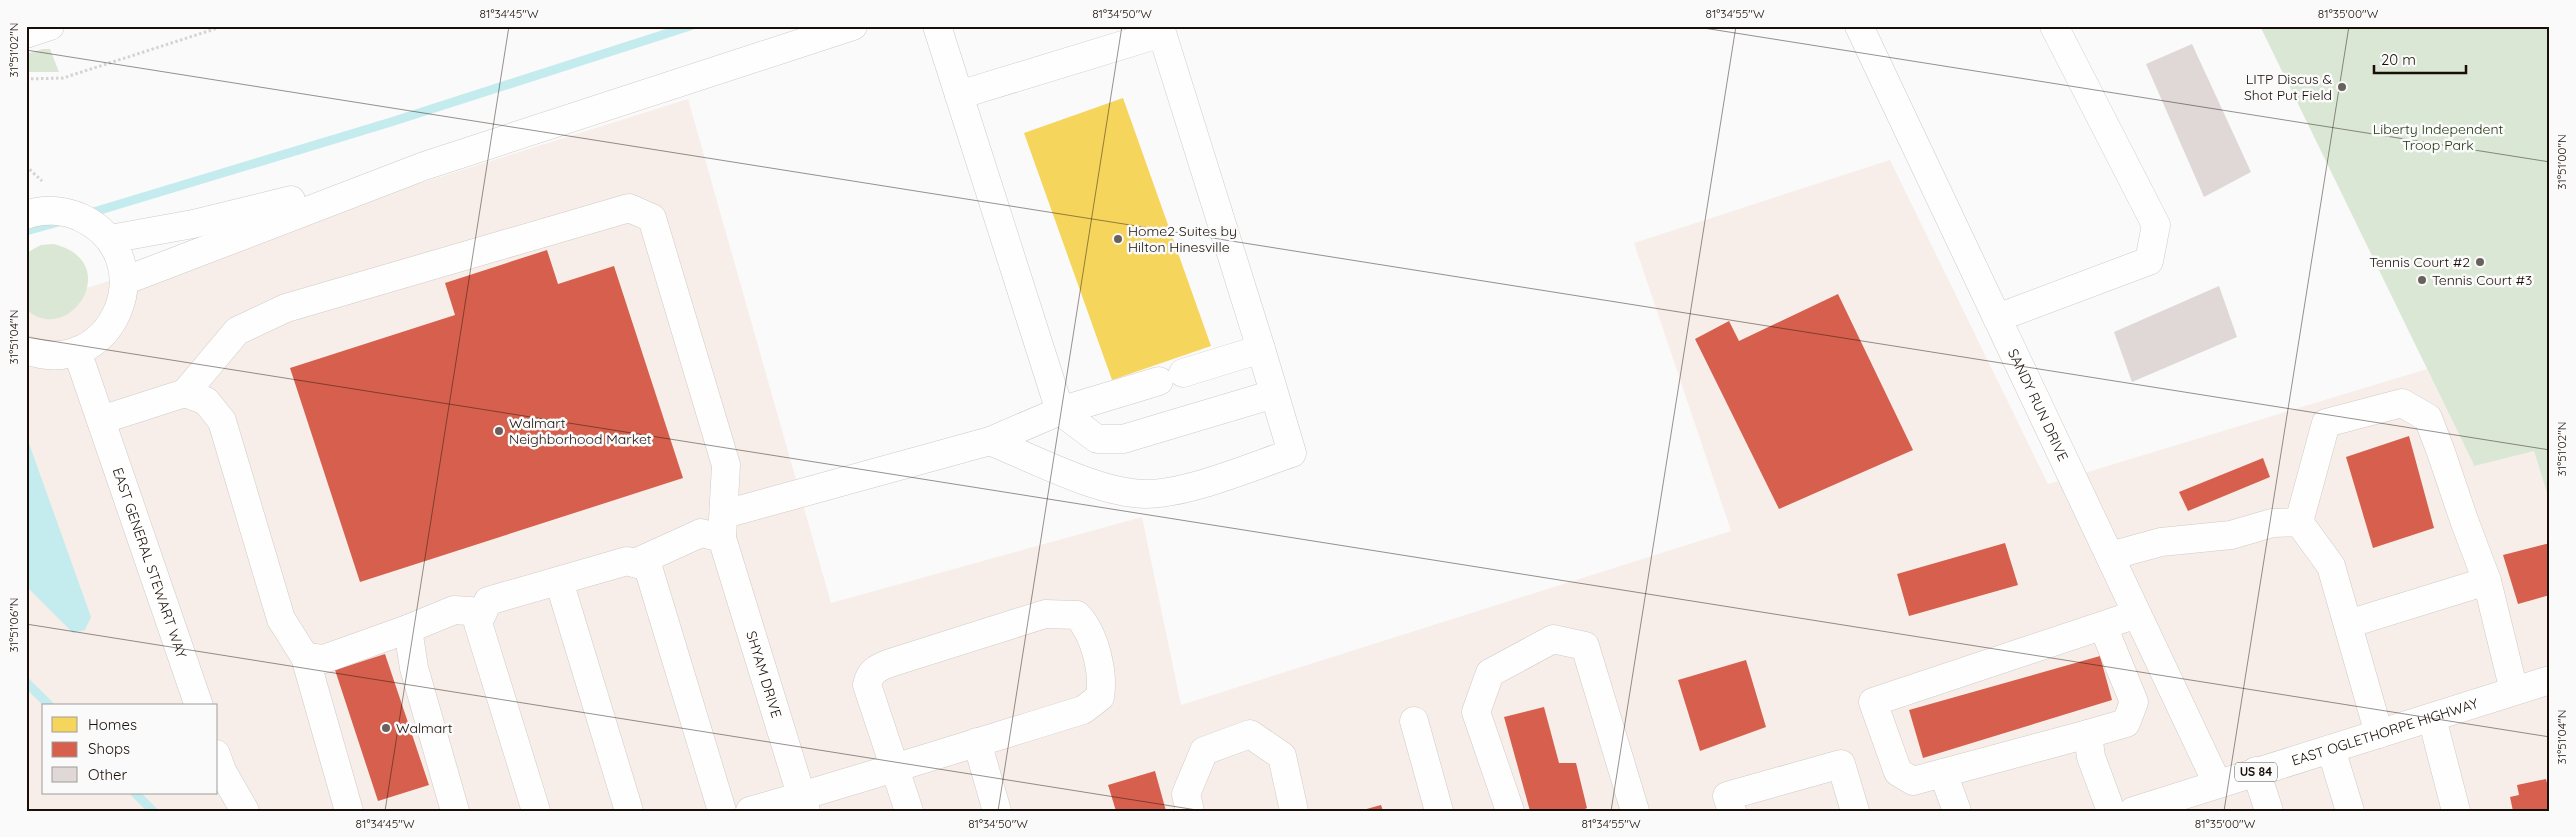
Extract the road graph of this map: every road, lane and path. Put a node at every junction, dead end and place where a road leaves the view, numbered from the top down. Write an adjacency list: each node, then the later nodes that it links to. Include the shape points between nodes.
1 (50, 26): 7 (main road)
2 (224, 26): 8 (path, via 62,78)
3 (853, 26): 10 (main road)
4 (936, 26): 9 (main road)
5 (2054, 26): 14 (main road, via 2156,225 2149,261)
6 (1863, 28): 14 (main road, SANDY RUN DRIVE)
7 (26, 34)
8 (26, 79)
9 (959, 96): 15 (main road, via 1162,33); 20 (main road)
10 (424, 166): 12 (main road, via 193,224); 13 (main road)
11 (26, 215): 12 (main road, via 51,210 73,214 93,224)
12 (110, 239): 13 (main road, via 120,259)
13 (124, 281): 17 (main road, via 122,303 112,323 97,340)
14 (1997, 318): 25 (main road, SANDY RUN DRIVE)
15 (1261, 349): 19 (main road); 20 (main road)
16 (26, 350): 17 (main road, via 57,355)
17 (77, 351): 21 (main road, EAST GENERAL STEWART WAY)
18 (185, 393): 21 (main road); 24 (main road, SHYAM DRIVE, via 237,331 286,308 629,208 652,218 726,465); 34 (main road, via 206,401 222,421 282,619)
19 (1274, 394): 20 (main road, via 1123,439 1097,439); 22 (main road, via 1292,453 1188,487 1146,494 1118,490 1079,478)
20 (1060, 411): 22 (main road)
21 (101, 420): 37 (main road, EAST GENERAL STEWART WAY)
22 (990, 441): 24 (main road)
23 (2299, 522): 25 (main road, via 2272,523 2231,535 2161,542); 28 (main road, via 2326,422 2402,403 2428,418); 31 (main road, via 2330,566)
24 (724, 526): 26 (main road); 49 (main road, SHYAM DRIVE)
25 (2110, 556): 30 (main road, SANDY RUN DRIVE)
26 (635, 563): 27 (main road, via 627,561); 57 (main road, via 648,567)
27 (558, 581): 29 (main road, via 488,601); 56 (main road)
28 (2487, 581): 31 (main road); 36 (main road)
29 (483, 612): 33 (main road, via 454,610); 55 (main road, via 478,623)
30 (2137, 614): 32 (main road); 48 (main road, SANDY RUN DRIVE)
31 (2348, 624): 41 (main road)
32 (2103, 626): 40 (main road, via 2134,702 2126,723); 47 (main road, via 1873,702 1898,772 1913,781)
33 (408, 629): 34 (main road, via 324,659); 54 (main road, via 414,668)
34 (305, 658): 53 (main road)
35 (2550, 680): 36 (main road, EAST OGLETHORPE HIGHWAY / US 84)
36 (2514, 691): 38 (main road, EAST OGLETHORPE HIGHWAY / US 84)
37 (199, 704)
38 (2432, 718): 41 (main road, EAST OGLETHORPE HIGHWAY / US 84); 71 (main road)
39 (1414, 721): 62 (main road)
40 (2088, 734): 47 (main road); 68 (main road, via 2092,757)
41 (2379, 734): 43 (main road, EAST OGLETHORPE HIGHWAY / US 84)
42 (978, 742): 45 (main road); 45 (main road, via 1083,710 1100,697 1101,671 1086,624 1078,615 1045,614 877,668 869,676 867,685); 60 (main road)
43 (2331, 749): 46 (main road, EAST OGLETHORPE HIGHWAY / US 84); 70 (main road)
44 (218, 760): 52 (main road)
45 (895, 767): 49 (main road); 59 (main road)
46 (2256, 772): 48 (main road, EAST OGLETHORPE HIGHWAY / US 84); 69 (main road)
47 (1943, 773): 67 (main road)
48 (2217, 783): 51 (main road, EAST OGLETHORPE HIGHWAY / US 84)
49 (804, 803): 58 (main road)
50 (1189, 807): 61 (main road, via 1186,794 1204,751 1250,734 1282,756)
51 (2138, 810)
52 (245, 811)
53 (348, 811)
54 (455, 811)
55 (536, 811)
56 (629, 811)
57 (722, 811)
58 (750, 811)
59 (909, 811)
60 (997, 811)
61 (1294, 811)
62 (1439, 811)
63 (1510, 811): 64 (main road, via 1476,712 1490,673 1553,639 1585,646)
64 (1634, 811)
65 (1732, 811): 66 (main road, via 1727,796 1841,764)
66 (1856, 811)
67 (1957, 811)
68 (2111, 811)
69 (2269, 811)
70 (2350, 811)
71 (2456, 811)

